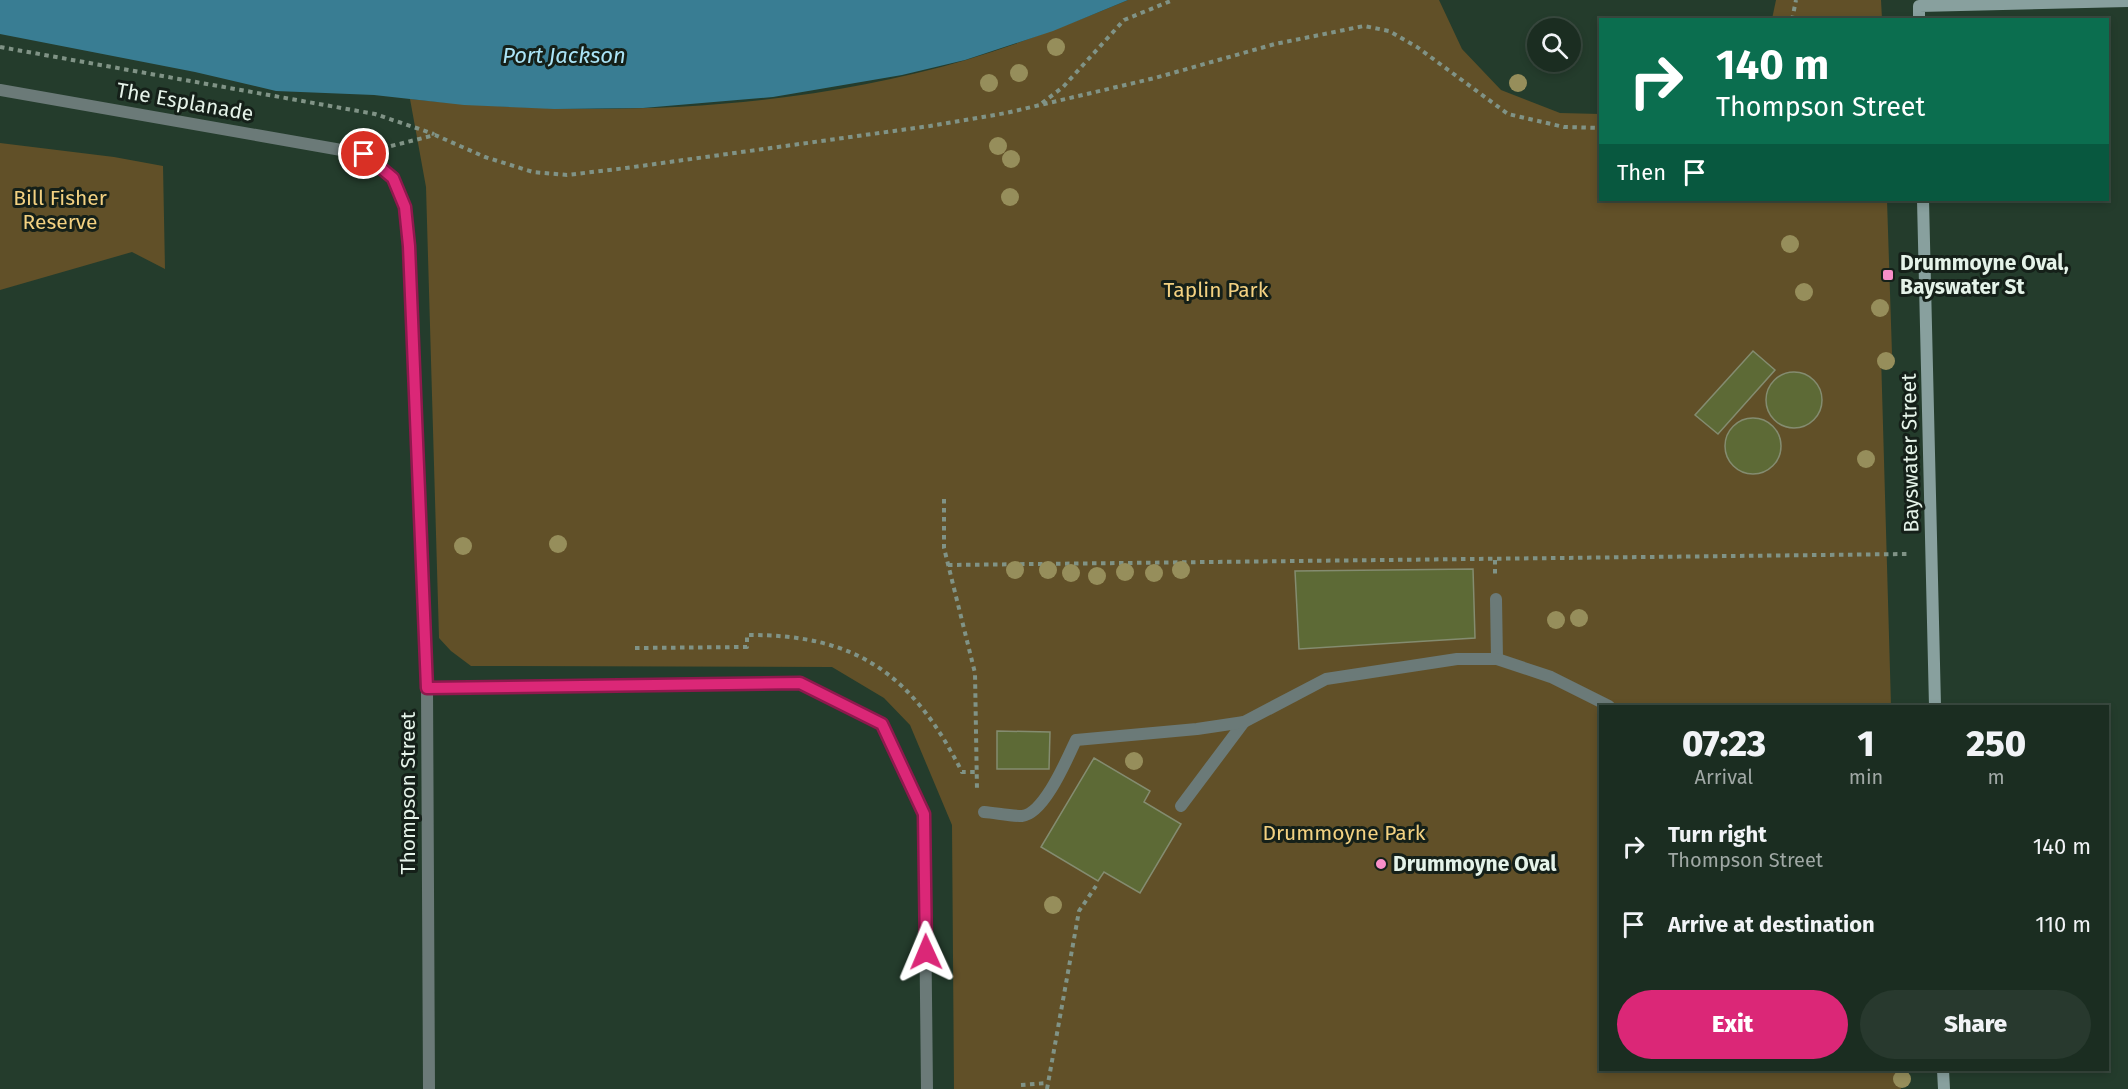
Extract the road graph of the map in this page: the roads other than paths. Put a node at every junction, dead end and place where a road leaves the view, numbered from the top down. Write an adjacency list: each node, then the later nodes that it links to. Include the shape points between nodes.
1 (2128, 1): 2 (street)
2 (1919, 3)
3 (0, 90): 4 (street, The Esplanade)
4 (364, 154): 8 (street, Thompson Street, via 393,178 405,207)
5 (1923, 201): 10 (street, Bayswater Street)
6 (1496, 599): 7 (street)
7 (1497, 659): 9 (street, via 1551,677); 11 (street, via 1457,659 1326,679)
8 (427, 688): 15 (street, Thompson Street); 16 (street, via 800,683 882,724 924,814)
9 (1607, 705)
10 (1935, 705)
11 (1244, 722): 12 (street); 13 (street, via 1076,740 1036,811 1024,816)
12 (1181, 806)
13 (984, 812)
14 (1944, 1071): 17 (street)
15 (429, 1089)
16 (927, 1089)
17 (1944, 1089)

